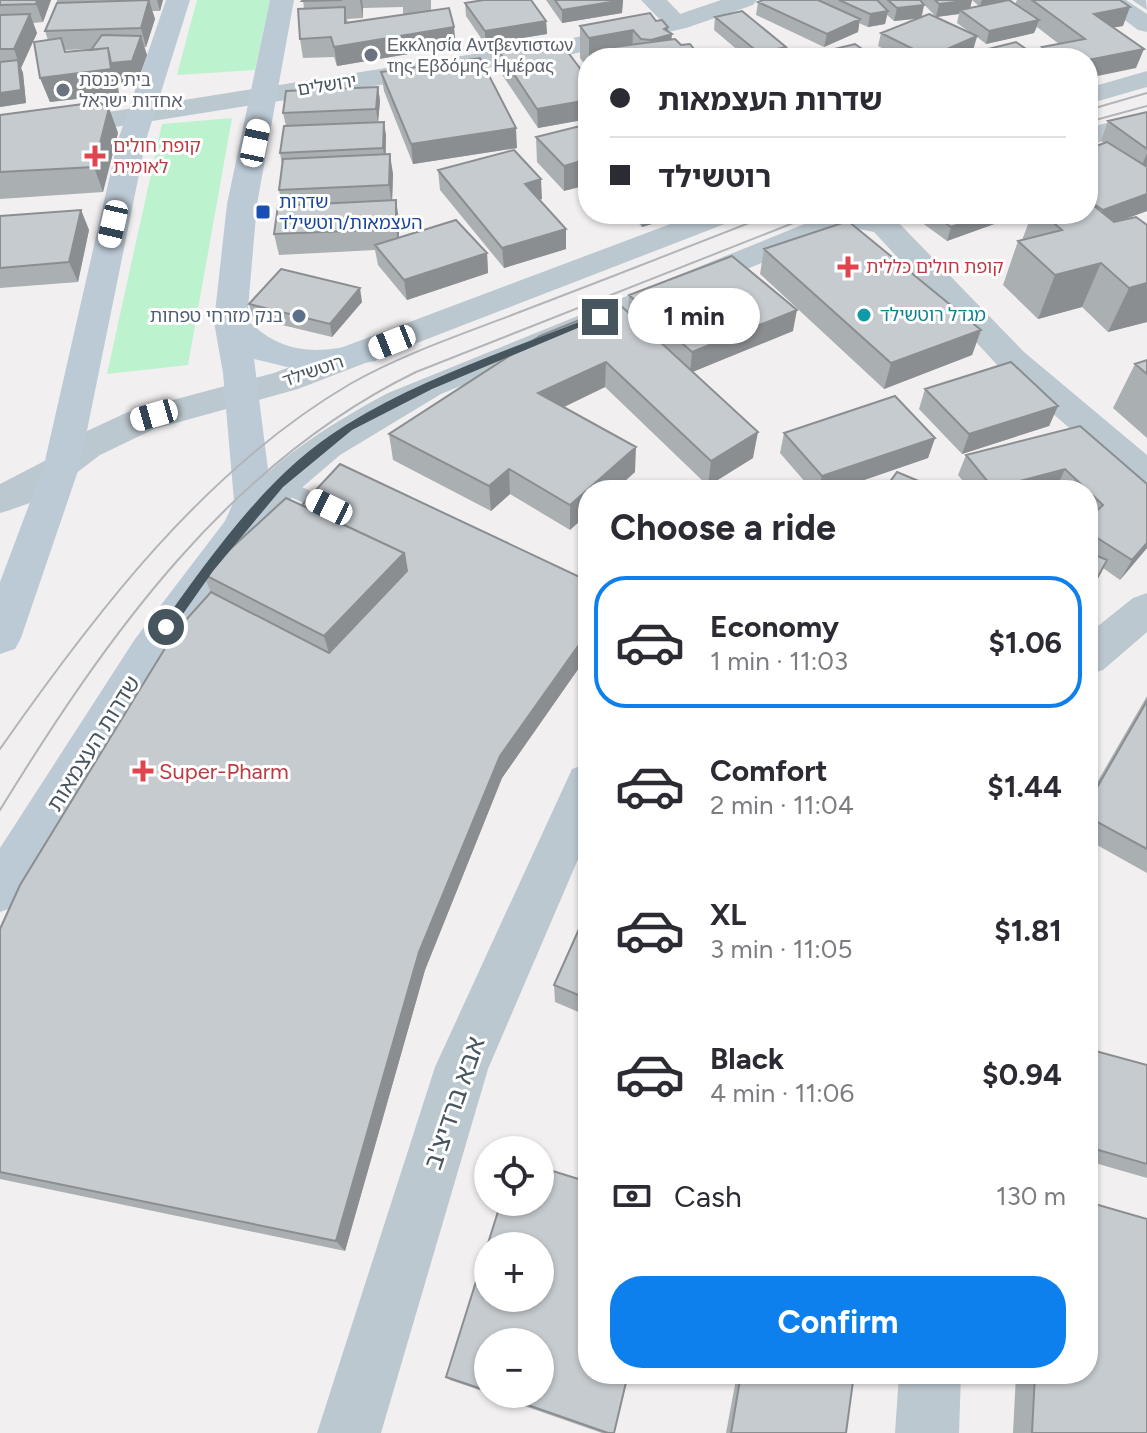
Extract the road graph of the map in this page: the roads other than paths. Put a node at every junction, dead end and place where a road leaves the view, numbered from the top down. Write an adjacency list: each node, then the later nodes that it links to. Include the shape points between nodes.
1 (178, 0): 15 (main road)
2 (282, 0): 12 (main road, שדרות העצמאות)
3 (653, 0): 8 (street)
4 (745, 0): 8 (street, ירושלים)
5 (1110, 0): 9 (street)
6 (1138, 0): 7 (lane)
7 (1147, 6)
8 (677, 23): 12 (street, ירושלים, via 515,57)
9 (1147, 25)
10 (1147, 79): 11 (street)
11 (1098, 93)
12 (266, 94): 15 (street, ירושלים); 21 (main road, שדרות העצמאות, via 242,204)
13 (1147, 120): 17 (street)
14 (77, 125): 15 (main road, via 113,126 127,132); 16 (street, ירושלים)
15 (137, 126): 16 (street, ירושלים); 24 (main road)
16 (0, 129)
17 (1098, 134)
18 (698, 224): 22 (street, רוטשילד)
19 (830, 224): 26 (street, via 429,386 349,428)
20 (880, 224): 25 (street, via 1012,360)
21 (230, 322): 22 (main road, via 249,342 289,360 325,363); 23 (main road, שדרות העצמאות)
22 (364, 353): 23 (street, רוטשילד)
23 (242, 394): 24 (street, רוטשילד, via 109,431); 29 (main road, שדרות העצמאות, via 253,501)
24 (62, 465): 27 (street, רוטשילד); 31 (main road)
25 (1147, 475)
26 (279, 484): 28 (lane); 29 (street)
27 (0, 500)
28 (329, 507)
29 (241, 527): 36 (main road, שדרות העצמאות, via 150,651)
30 (0, 563): 31 (street, via 10,575)
31 (16, 600): 33 (main road)
32 (1147, 609): 34 (street)
33 (0, 638)
34 (1098, 650)
35 (578, 806): 38 (street, אבא ברדיצ'ב, via 462,1067)
36 (0, 890)
37 (929, 1384): 39 (street)
38 (349, 1433)
39 (927, 1433)

